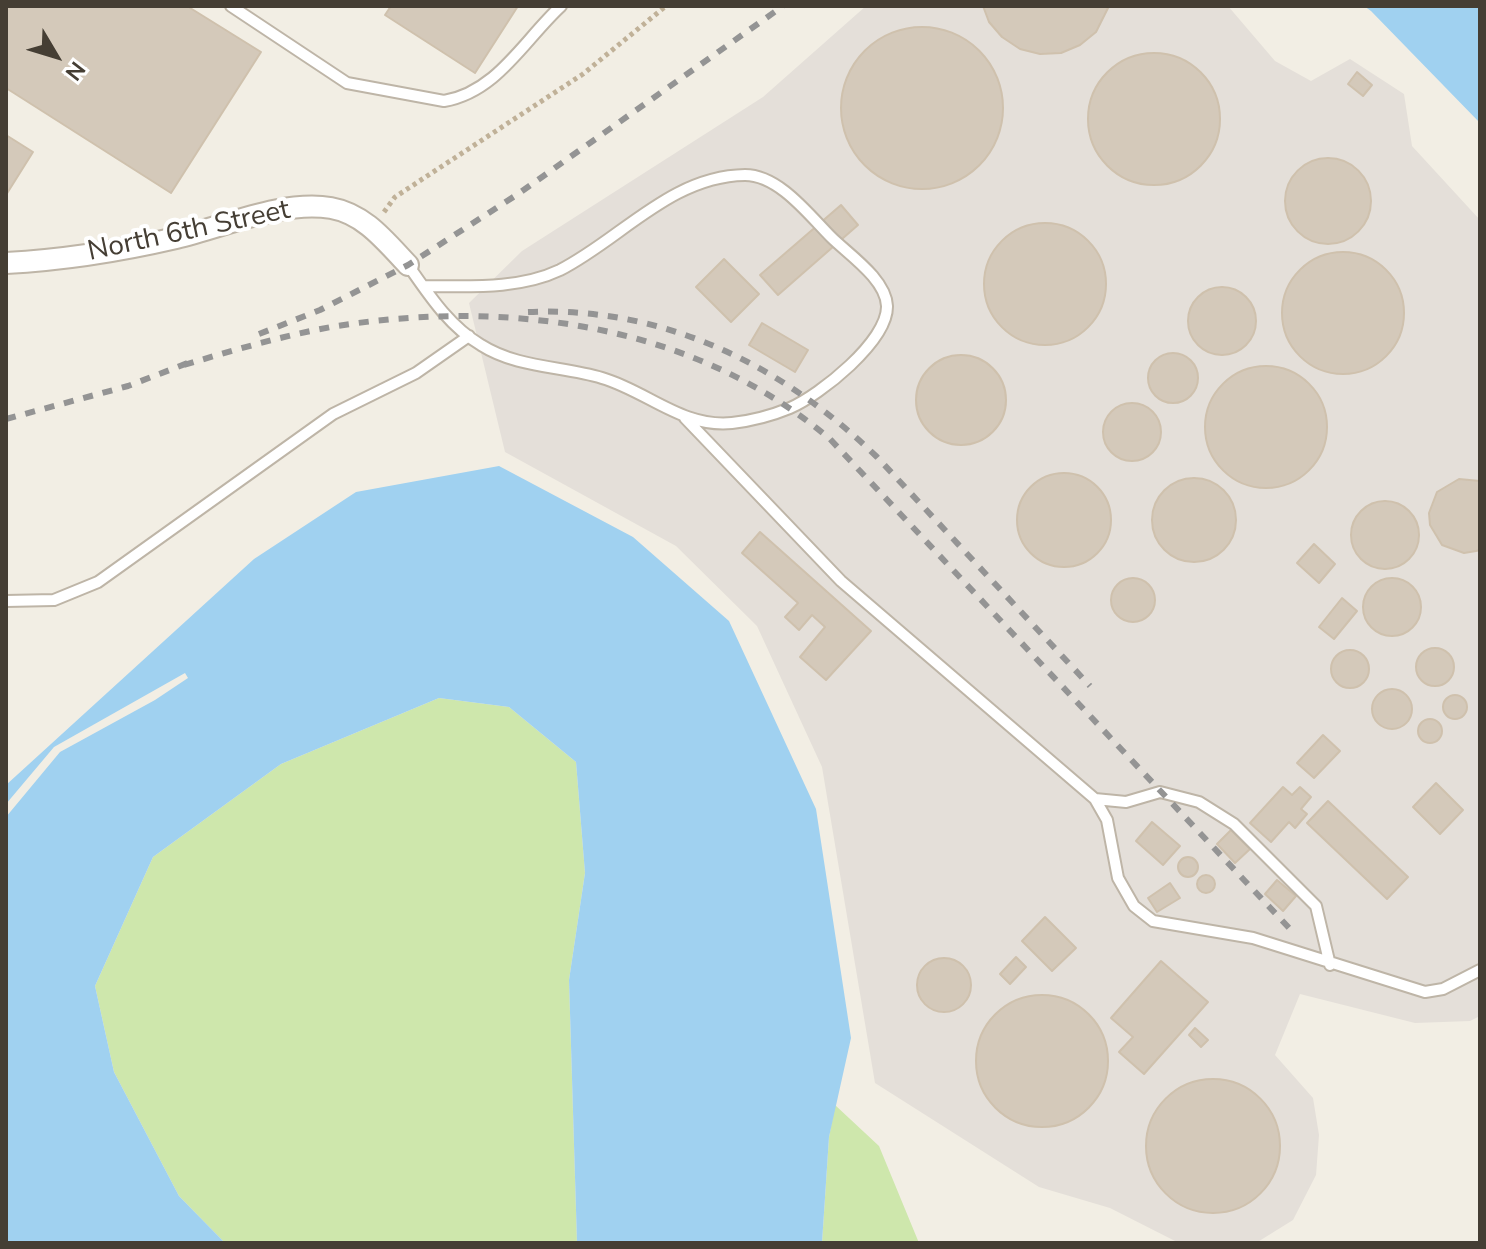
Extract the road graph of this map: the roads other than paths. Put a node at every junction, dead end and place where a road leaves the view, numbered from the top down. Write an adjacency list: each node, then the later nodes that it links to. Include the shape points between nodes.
1 (231, 6): 2 (lane, via 347,83 444,101 471,93 492,78)
2 (561, 6)
3 (6, 263): 4 (street, North 6th Street, via 175,238 299,207 339,210 371,227)
4 (408, 265): 5 (lane, North 6th Street)
5 (423, 286): 6 (lane, North 6th Street, via 445,317); 7 (lane, via 487,286 547,275 694,183 747,175 783,189 878,283 887,305 881,330 826,385 788,409 730,423)
6 (469, 336): 7 (lane, North 6th Street, via 515,360 604,378); 8 (lane, via 416,373 333,414 98,582 54,600)
7 (685, 418): 9 (lane, via 841,581)
8 (6, 601)
9 (1095, 799): 10 (lane, via 1107,820 1118,878 1134,906 1153,921 1253,938); 10 (lane, via 1126,802 1160,792 1199,802 1234,824 1316,906)
10 (1330, 965): 11 (lane, via 1425,992)
11 (1480, 970)

